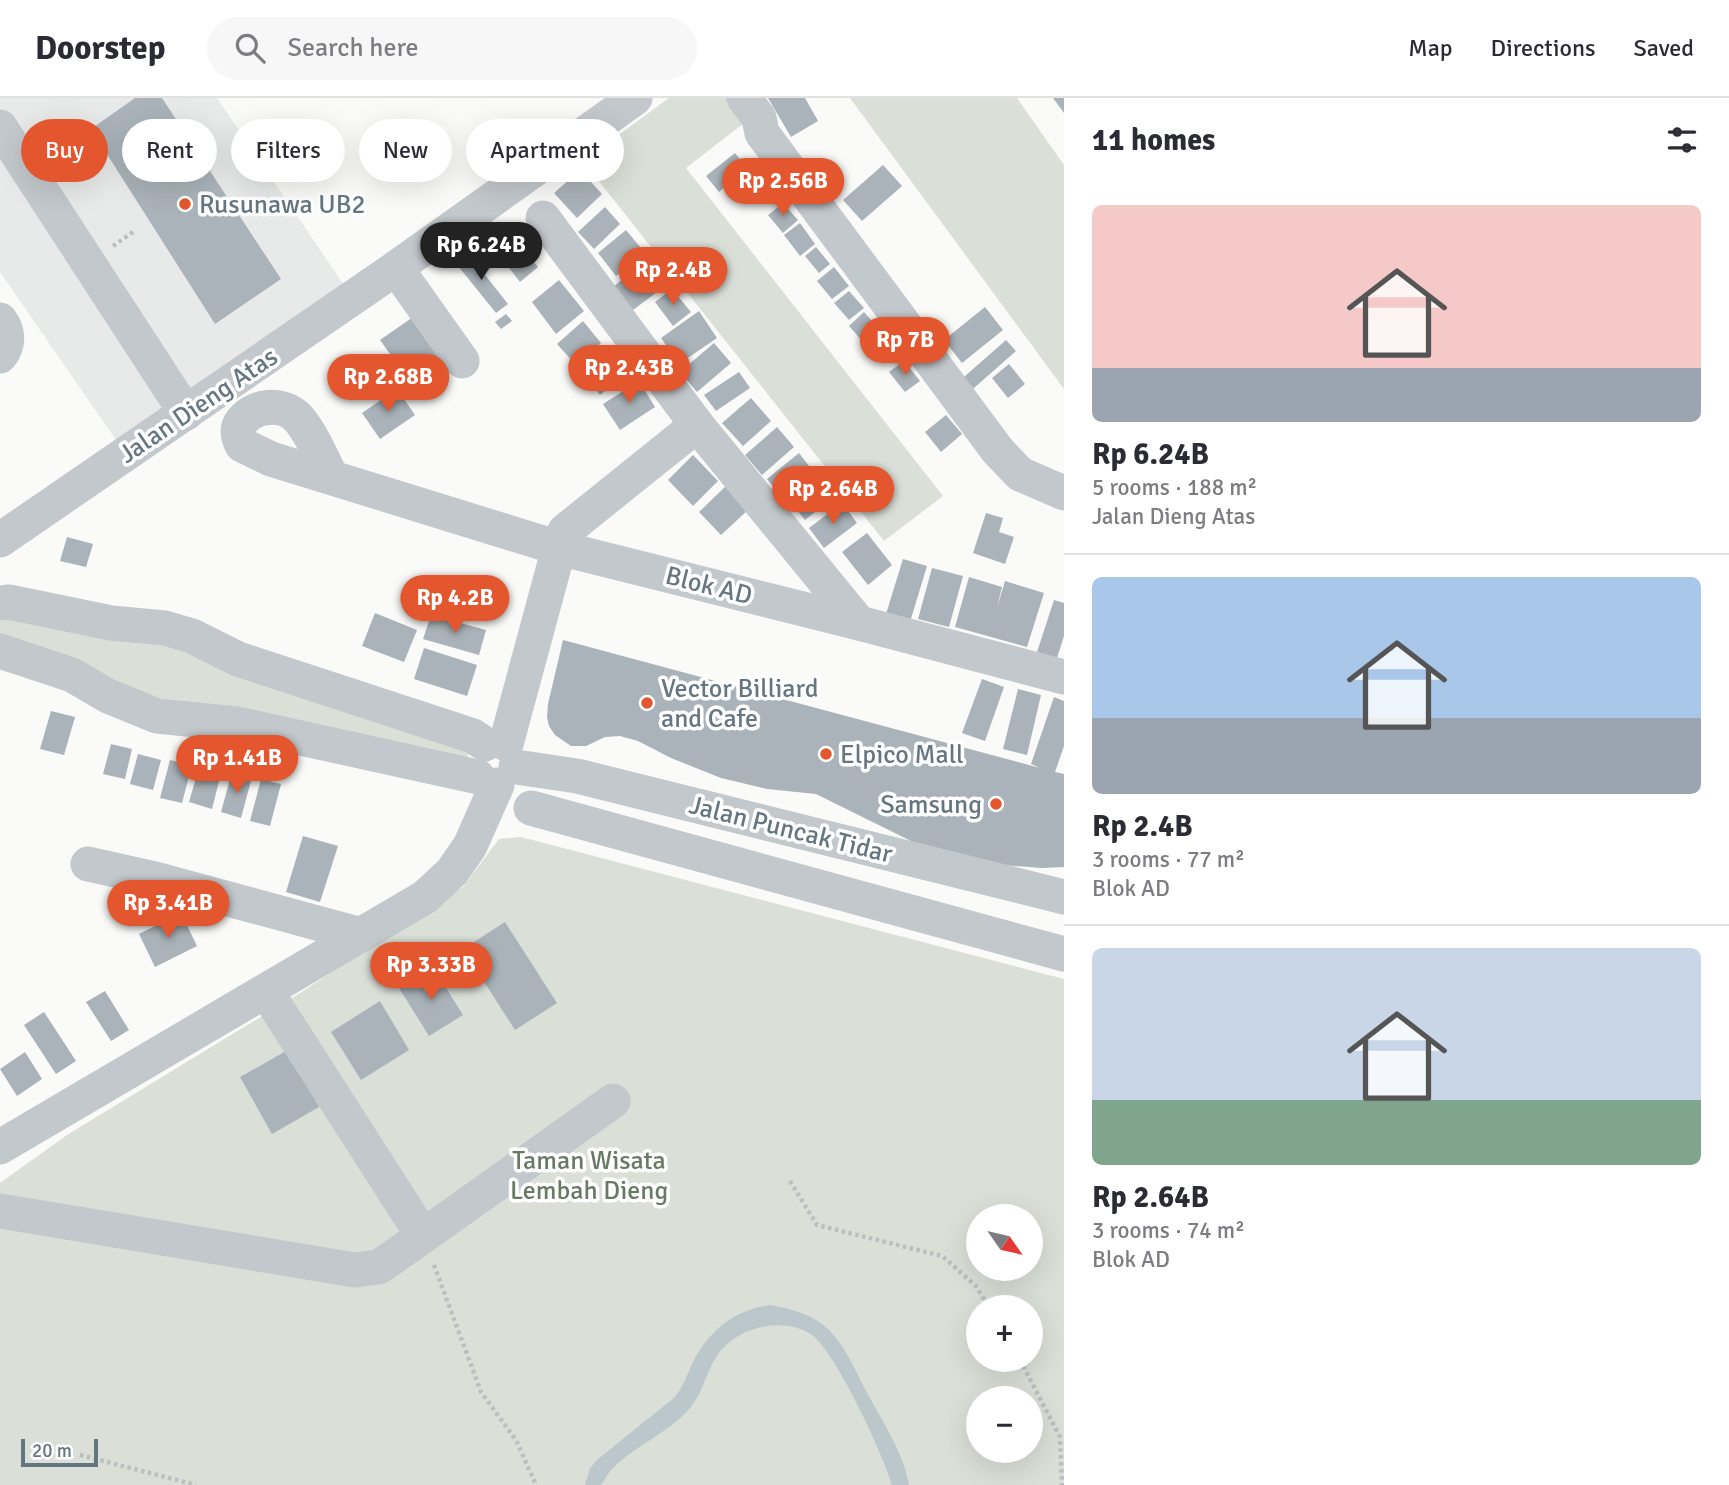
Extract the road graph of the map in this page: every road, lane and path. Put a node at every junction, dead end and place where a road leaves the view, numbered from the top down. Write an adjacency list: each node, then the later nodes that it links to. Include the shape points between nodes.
1 (635, 98): 5 (street, Jalan Dieng Atas)
2 (744, 98): 12 (street, via 759,118 762,133 998,451 1020,474)
3 (0, 127): 9 (street)
4 (543, 218): 10 (street)
5 (396, 268): 8 (street); 9 (street, Jalan Dieng Atas)
6 (0, 320): 7 (street, via 8,338)
7 (0, 356)
8 (462, 361)
9 (186, 413): 13 (street, Jalan Dieng Atas)
10 (697, 425): 14 (street, via 565,531); 16 (street)
11 (331, 476): 14 (street, Blok AD)
12 (1064, 493)
13 (0, 540)
14 (556, 563): 16 (street, Blok AD); 19 (street)
15 (0, 603): 19 (street, via 192,636 238,659 473,736)
16 (859, 623): 18 (street, Blok AD)
17 (0, 651): 19 (street, via 72,676 157,716)
18 (1064, 677)
19 (497, 763): 22 (street, Jalan Puncak Tidar, via 577,776); 23 (street, via 470,846 452,872 425,897)
20 (531, 808): 24 (street)
21 (88, 864): 23 (street)
22 (1064, 898)
23 (361, 935): 25 (street)
24 (1064, 954)
25 (266, 991): 27 (street); 30 (street)
26 (613, 1101): 30 (street)
27 (1, 1144)
28 (790, 1181): 31 (path, via 817,1225 942,1256)
29 (0, 1211): 30 (street, via 355,1270 379,1267)
30 (423, 1236): 35 (path, via 481,1392 516,1440)
31 (981, 1295)
32 (1026, 1372): 36 (path, via 1060,1437)
33 (80, 1455): 34 (path)
34 (196, 1485)
35 (536, 1485)
36 (1062, 1485)

